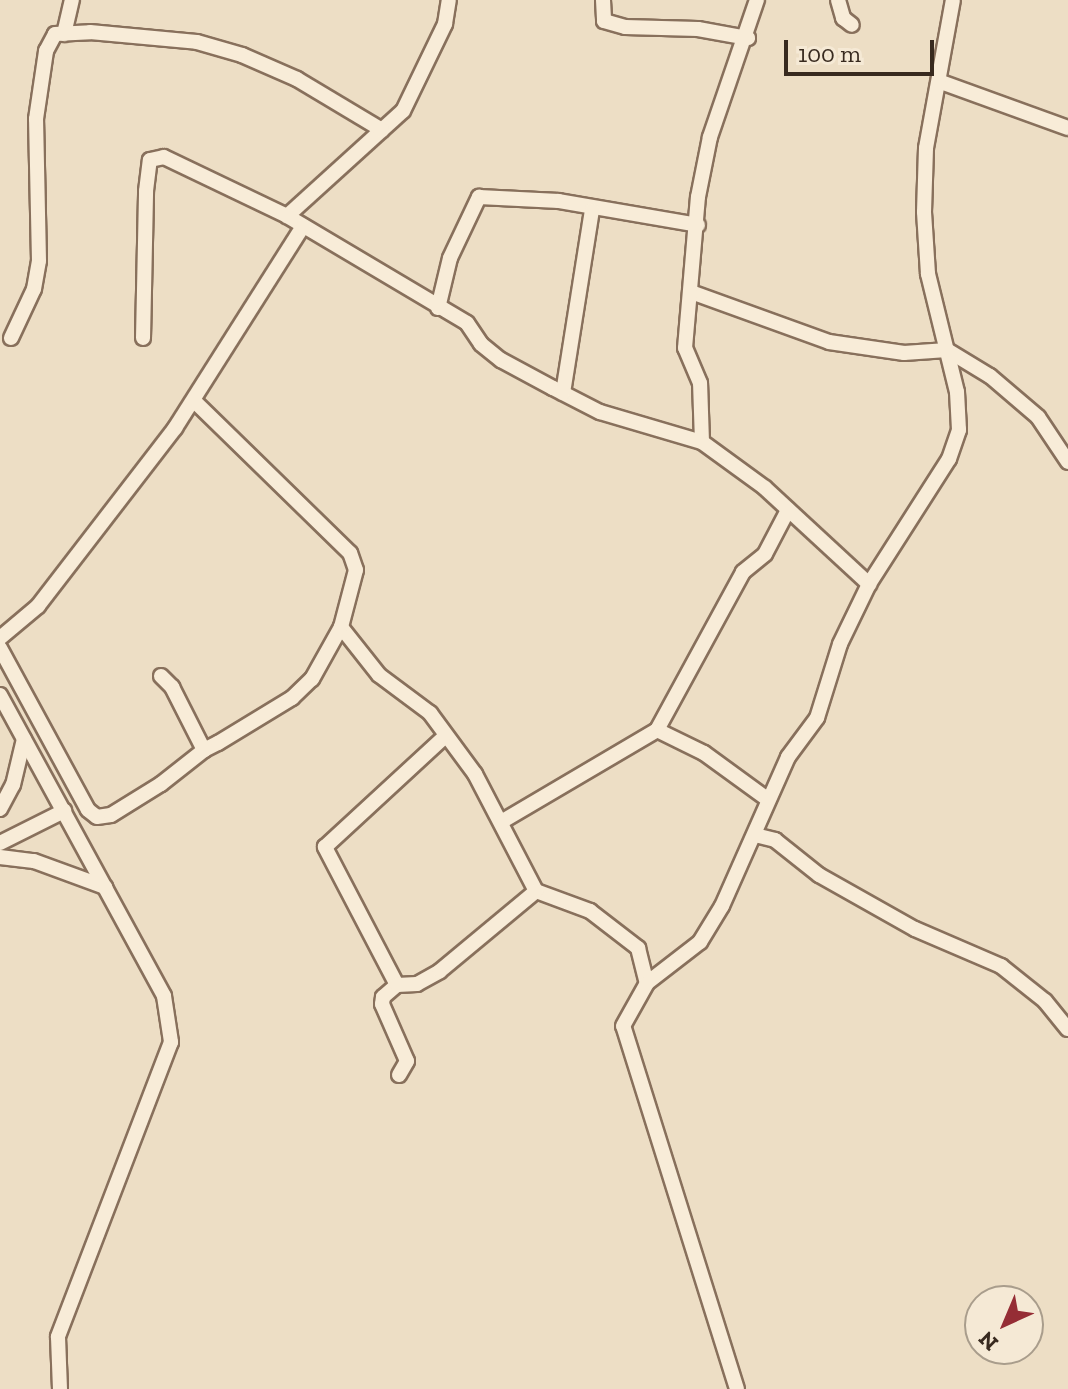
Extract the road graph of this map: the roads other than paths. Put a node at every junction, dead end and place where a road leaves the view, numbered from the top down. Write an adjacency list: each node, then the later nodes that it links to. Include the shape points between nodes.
1 (72, 0): 8 (street)
2 (449, 0): 12 (street, via 445,24 403,111)
3 (603, 0): 9 (street, via 604,21 625,27 698,29)
4 (757, 0): 9 (street)
5 (838, 0): 7 (street, via 843,18)
6 (951, 1): 10 (street)
7 (852, 25)
8 (64, 34): 12 (street, via 197,42 242,55 297,79); 19 (street, via 55,34 42,73 36,119 39,261 34,289)
9 (748, 38): 15 (street, via 710,137)
10 (941, 82): 11 (street); 21 (street, via 926,148 924,212 928,274)
11 (1068, 128)
12 (382, 130): 14 (street)
13 (592, 210): 15 (street); 18 (street, via 545,200 479,197 450,258); 22 (street)
14 (287, 216): 16 (street); 20 (street, via 164,157 150,160 141,266)
15 (698, 225): 17 (street)
16 (303, 226): 18 (street); 23 (street, via 219,351)
17 (691, 292): 21 (street, via 829,342 904,353); 24 (street, via 685,348 700,383)
18 (438, 308): 22 (street, via 467,323 501,360)
19 (11, 338)
20 (143, 338)
21 (947, 350): 25 (street, via 990,376 1038,417); 27 (street, via 959,430 949,459)
22 (563, 393): 24 (street, via 600,412)
23 (194, 401): 28 (street, via 350,553 356,570); 29 (street, via 38,606)
24 (702, 442): 26 (street)
25 (1068, 462)
26 (788, 510): 27 (street); 33 (street, via 765,554 743,572)
27 (869, 584): 37 (street, via 840,644 817,718)
28 (341, 627): 34 (street, via 379,675 430,713); 36 (street, via 303,689)
29 (0, 638)
30 (0, 648): 36 (street, via 88,810 97,817 111,815 161,784)
31 (161, 676): 36 (street)
32 (0, 695): 35 (street)
33 (657, 730): 37 (street, via 704,753); 40 (street)
34 (443, 738): 40 (street, via 475,774); 47 (street, via 325,847)
35 (24, 739): 38 (street, via 13,785); 39 (street)
36 (204, 750)
37 (767, 799): 41 (street)
38 (0, 809)
39 (64, 811): 42 (street); 44 (street)
40 (501, 822): 45 (street)
41 (755, 835): 46 (street, via 700,942); 48 (street, via 775,840 819,875 915,929 1001,966 1045,1001)
42 (0, 843)
43 (0, 857): 44 (street, via 34,861)
44 (105, 887): 50 (street, via 164,996 171,1042 58,1337)
45 (536, 891): 46 (street, via 590,911 631,942 646,963); 47 (street, via 440,971 417,984)
46 (647, 983): 51 (street, via 623,1026)
47 (397, 985): 49 (street, via 382,1004 407,1061)
48 (1068, 1029)
49 (399, 1075)
50 (60, 1389)
51 (737, 1389)

